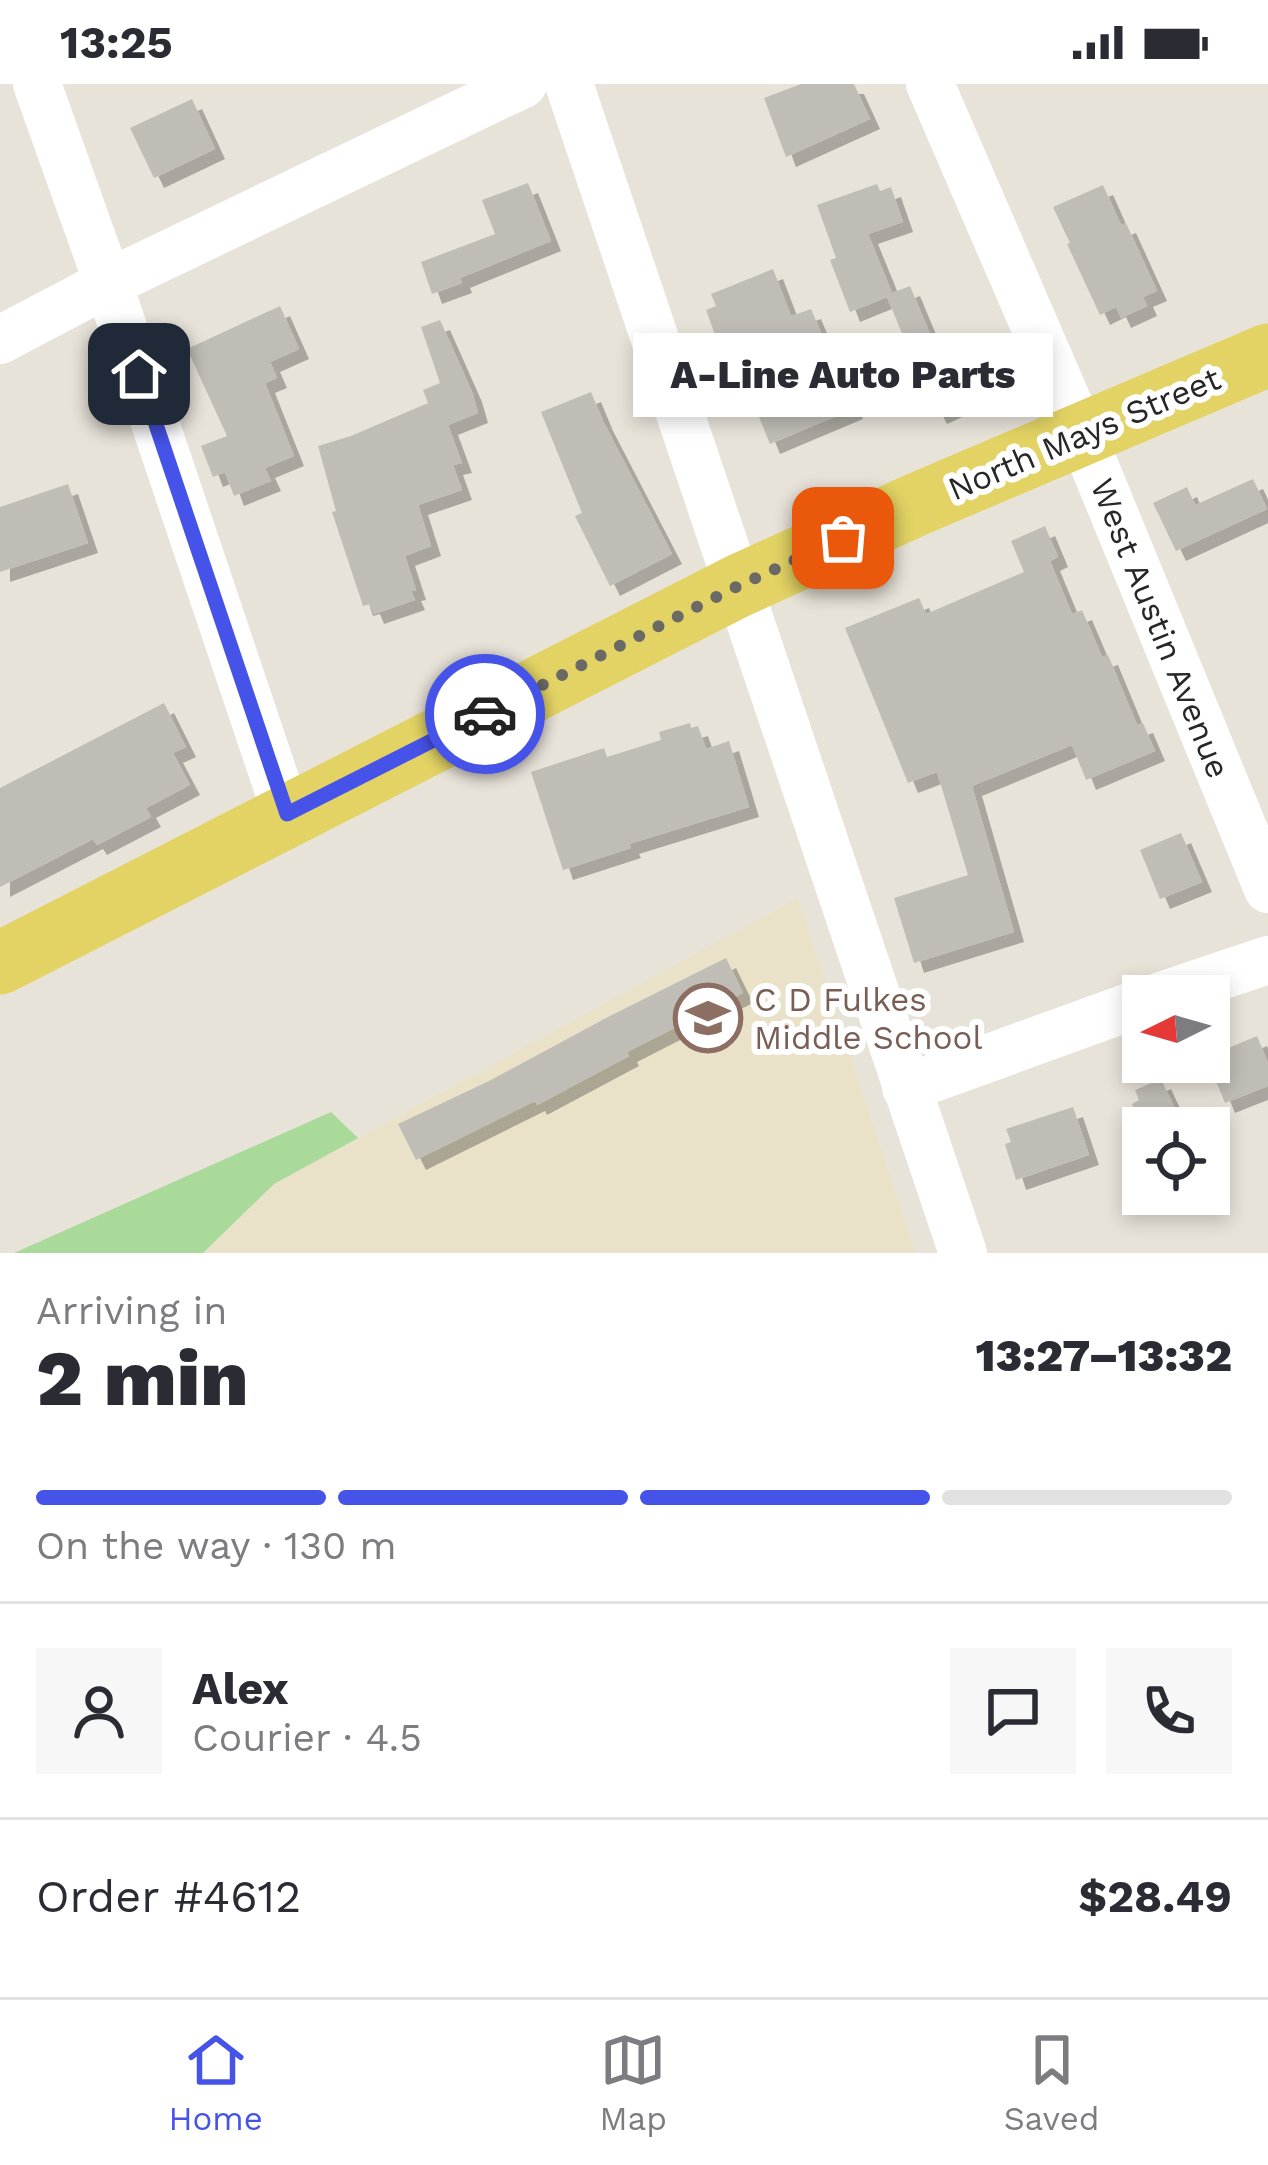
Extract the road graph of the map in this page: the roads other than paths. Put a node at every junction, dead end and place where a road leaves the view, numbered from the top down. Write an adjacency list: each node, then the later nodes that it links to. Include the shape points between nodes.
1 (38, 84): 5 (street)
2 (523, 84): 5 (street)
3 (568, 84): 9 (street)
4 (930, 84): 8 (street, West Austin Avenue)
5 (108, 283): 6 (street); 10 (street)
6 (0, 340)
7 (1268, 355): 8 (main road, North Mays Street)
8 (1081, 433): 9 (main road, North Mays Street); 11 (street, West Austin Avenue)
9 (738, 586): 10 (main road, North Mays Street); 16 (street)
10 (287, 814): 13 (main road, North Mays Street)
11 (1268, 889)
12 (1268, 960): 14 (street)
13 (0, 963)
14 (1223, 975)
15 (1122, 1010): 16 (street)
16 (906, 1088): 17 (street)
17 (963, 1253)

